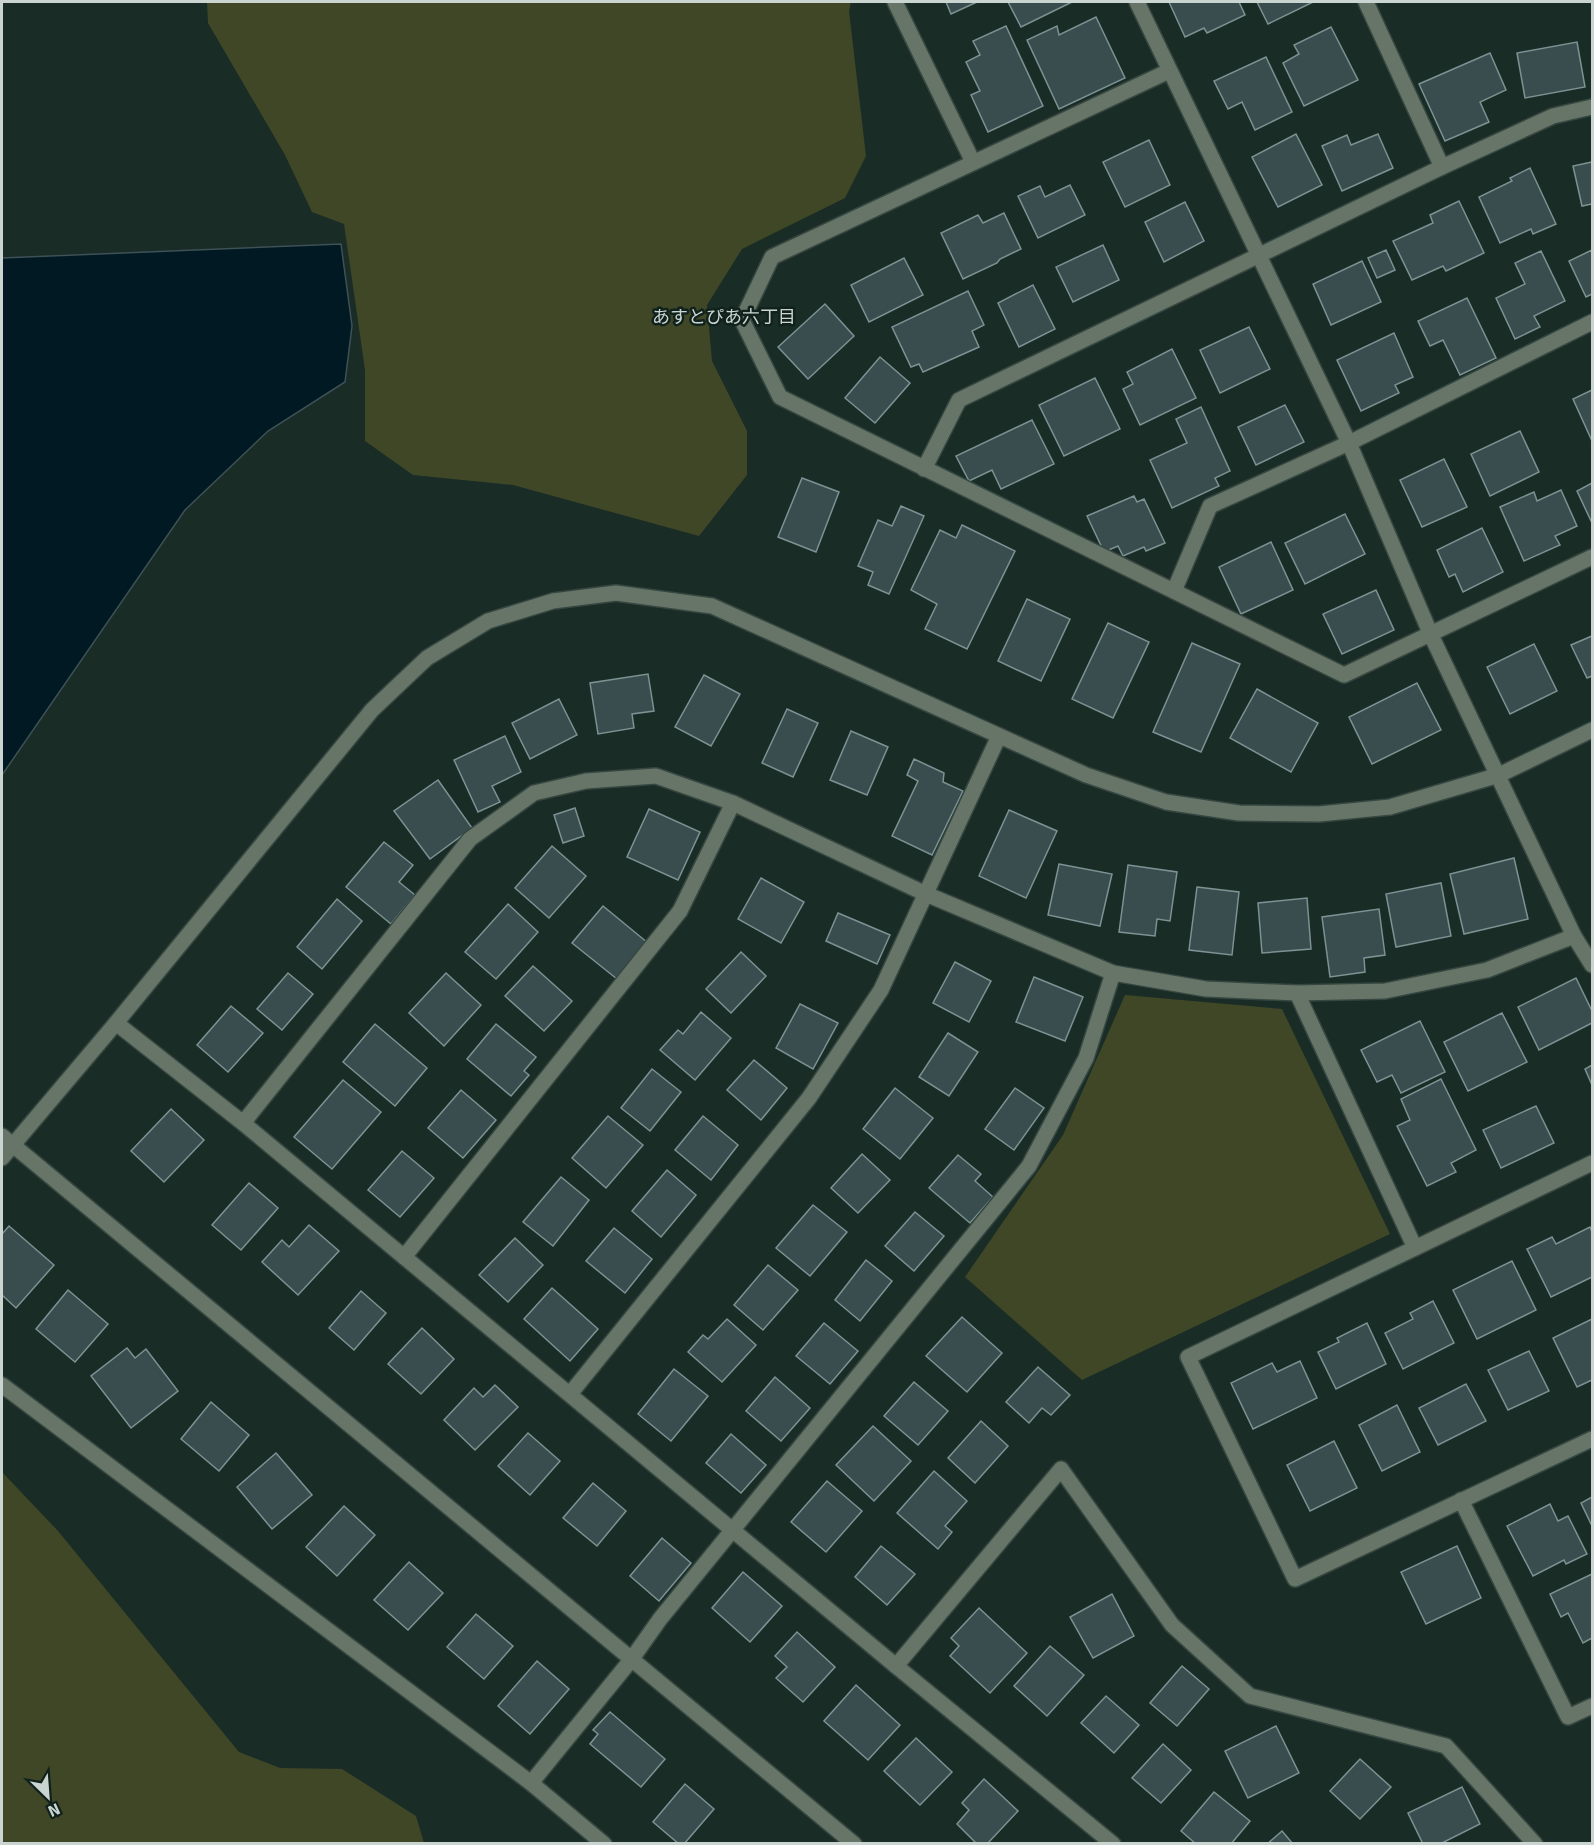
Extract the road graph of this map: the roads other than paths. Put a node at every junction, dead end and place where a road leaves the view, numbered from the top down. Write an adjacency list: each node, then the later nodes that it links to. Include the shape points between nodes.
1 (895, 2): 6 (street)
2 (1137, 2): 4 (street)
3 (1366, 2): 7 (street)
4 (1169, 71): 6 (street); 8 (street)
5 (1593, 107): 7 (street, via 1553,116)
6 (974, 162): 11 (street, via 772,257 742,320 780,397)
7 (1442, 167): 8 (street)
8 (1258, 256): 10 (street); 11 (street, via 959,400)
9 (1593, 322): 10 (street)
10 (1349, 443): 13 (street, via 1210,506); 14 (street)
11 (924, 469): 13 (street)
12 (1593, 557): 14 (street)
13 (1174, 591): 14 (street, via 1344,675)
14 (1431, 635): 17 (street)
15 (1593, 730): 17 (street)
16 (999, 736): 17 (street, via 1086,774 1166,802 1239,813 1319,814 1390,807); 19 (street); 24 (street, via 712,606 616,593 553,601 488,621 427,658 372,710)
17 (1498, 776): 20 (street)
18 (733, 803): 19 (street); 25 (street, via 656,776 586,781 534,793 470,839); 30 (street, via 680,911)
19 (926, 894): 22 (street); 32 (street, via 881,990 809,1098)
20 (1574, 936): 21 (street); 23 (street, via 1487,970 1385,991)
21 (1593, 964)
22 (1113, 973): 23 (street, via 1206,989); 35 (street, via 1086,1058 1029,1166)
23 (1297, 993): 29 (street)
24 (116, 1023): 25 (street); 26 (street)
25 (243, 1123): 30 (street)
26 (7, 1141): 27 (street); 36 (street)
27 (2, 1158)
28 (1593, 1163): 29 (street)
29 (1415, 1248): 34 (street, via 1188,1357 1295,1579)
30 (404, 1257): 32 (street)
31 (2, 1385): 39 (street)
32 (570, 1394): 35 (street)
33 (1593, 1438): 34 (street)
34 (1461, 1500): 38 (street, via 1568,1717)
35 (734, 1530): 36 (street); 37 (street)
36 (631, 1660): 39 (street); 41 (street)
37 (896, 1665): 42 (street); 43 (street, via 1061,1469 1172,1625 1250,1696 1446,1746)
38 (1593, 1706)
39 (531, 1783): 40 (street)
40 (604, 1844)
41 (854, 1844)
42 (1113, 1844)
43 (1535, 1844)

